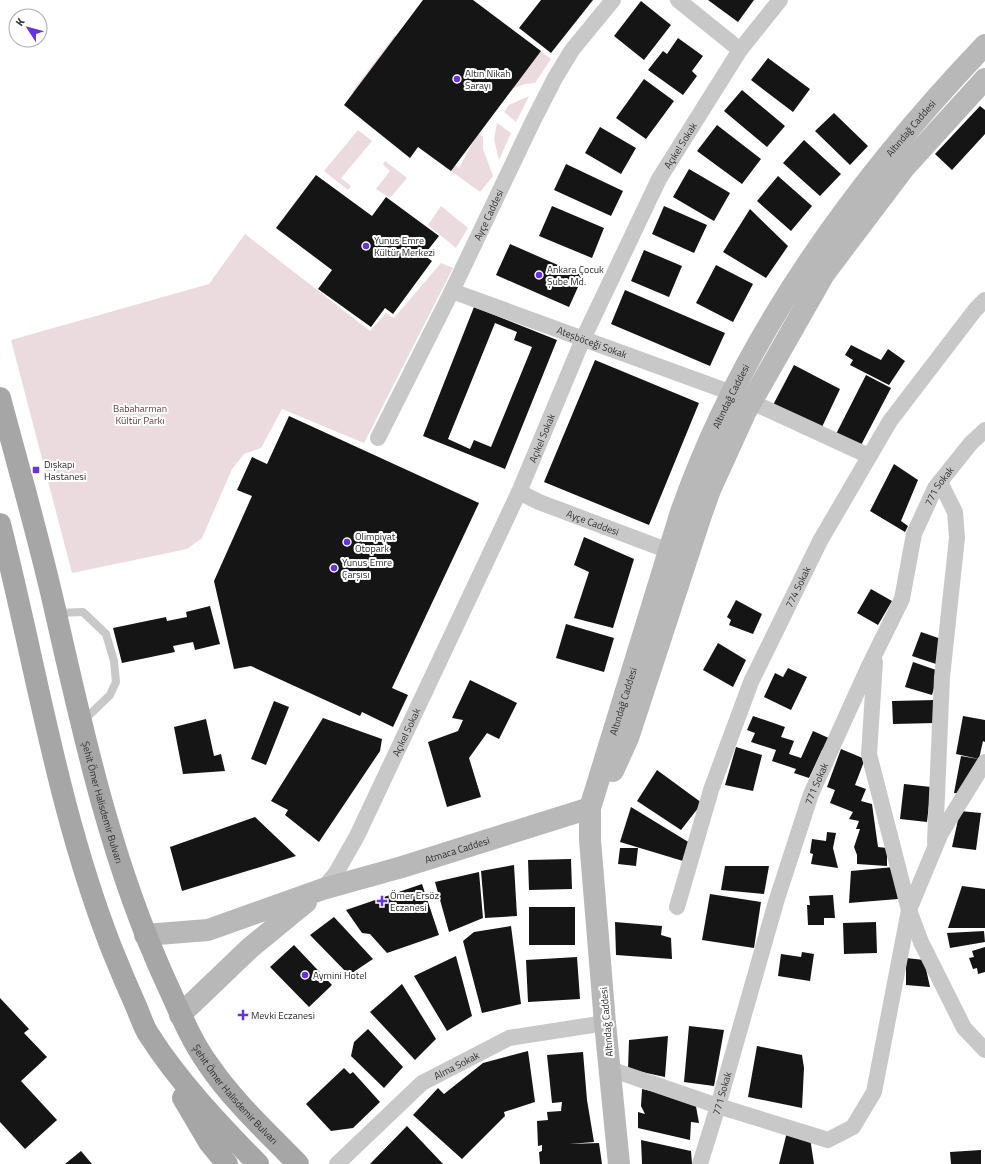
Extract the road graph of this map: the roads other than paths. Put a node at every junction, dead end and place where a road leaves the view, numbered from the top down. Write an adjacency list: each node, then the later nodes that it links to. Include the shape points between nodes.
1 (613, 0): 7 (street, Ayçe Caddesi, via 572,50 555,78)
2 (678, 0): 5 (street)
3 (780, 0): 5 (street, Açıkel Sokak)
4 (985, 45): 10 (main road, Altındağ Caddesi, via 916,121 819,245 756,346)
5 (740, 50): 9 (street, Açıkel Sokak, via 659,179)
6 (983, 85): 10 (main road, Altındağ Caddesi, via 904,168 824,274)
7 (452, 291): 9 (street, Ateşböceği Sokak); 13 (street, Ayçe Caddesi)
8 (985, 300): 14 (street, 774 Sokak, via 974,310 890,421)
9 (584, 339): 10 (street, Ateşböceği Sokak); 16 (street, Açıkel Sokak)
10 (742, 397): 14 (street, Ateşböceği Sokak); 18 (main road, Altındağ Caddesi, via 694,477); 24 (main road, Altındağ Caddesi, via 722,464 700,518 620,758)
11 (0, 398): 20 (main road, Şehit Ömer Halisdemir Bulvarı)
12 (985, 430): 15 (street, 771 Sokak, via 971,442)
13 (378, 438)
14 (869, 456): 27 (street, 774 Sokak, via 820,541 751,682 711,790)
15 (940, 482): 21 (street, 771 Sokak, via 914,534 902,599); 25 (street, via 955,512 957,538 942,677)
16 (519, 492): 18 (street, Ayçe Caddesi); 26 (street, Açıkel Sokak, via 357,836)
17 (1, 531): 19 (main road)
18 (669, 551): 24 (main road, Altındağ Caddesi)
19 (8, 583): 32 (main road, via 63,800 94,905)
20 (56, 613): 22 (main road, Şehit Ömer Halisdemir Bulvarı); 22 (lane, via 83,612 106,634 114,661 116,682 110,695)
21 (875, 652): 28 (street, via 869,754); 35 (street, 771 Sokak, via 811,794 776,902)
22 (81, 723): 29 (main road, Şehit Ömer Halisdemir Bulvarı, via 111,836)
23 (985, 762): 25 (street, via 941,833)
24 (590, 808): 26 (main road, Atmaca Caddesi); 31 (main road, Altındağ Caddesi, via 590,840)
25 (935, 848): 28 (street)
26 (323, 889): 29 (main road, Atmaca Caddesi, via 208,930); 30 (main road, Atmaca Caddesi, via 284,918)
27 (677, 907)
28 (909, 910): 33 (street, via 921,942 964,1028); 35 (street, via 874,1092 853,1127 828,1140)
29 (144, 935): 30 (main road, Şehit Ömer Halisdemir Bulvarı)
30 (180, 1015): 38 (main road, Şehit Ömer Halisdemir Bulvarı, via 195,1043 232,1095)
31 (605, 1023): 34 (main road, Altındağ Caddesi); 39 (street, Alma Sokak, via 509,1038 422,1083)
32 (148, 1034): 36 (main road, via 209,1142); 37 (main road, via 186,1086)
33 (985, 1050)
34 (610, 1069): 35 (street); 40 (main road, Altındağ Caddesi)
35 (718, 1106): 41 (street, 771 Sokak)
36 (227, 1164)
37 (258, 1164)
38 (298, 1164)
39 (337, 1164)
40 (619, 1164)
41 (700, 1164)

